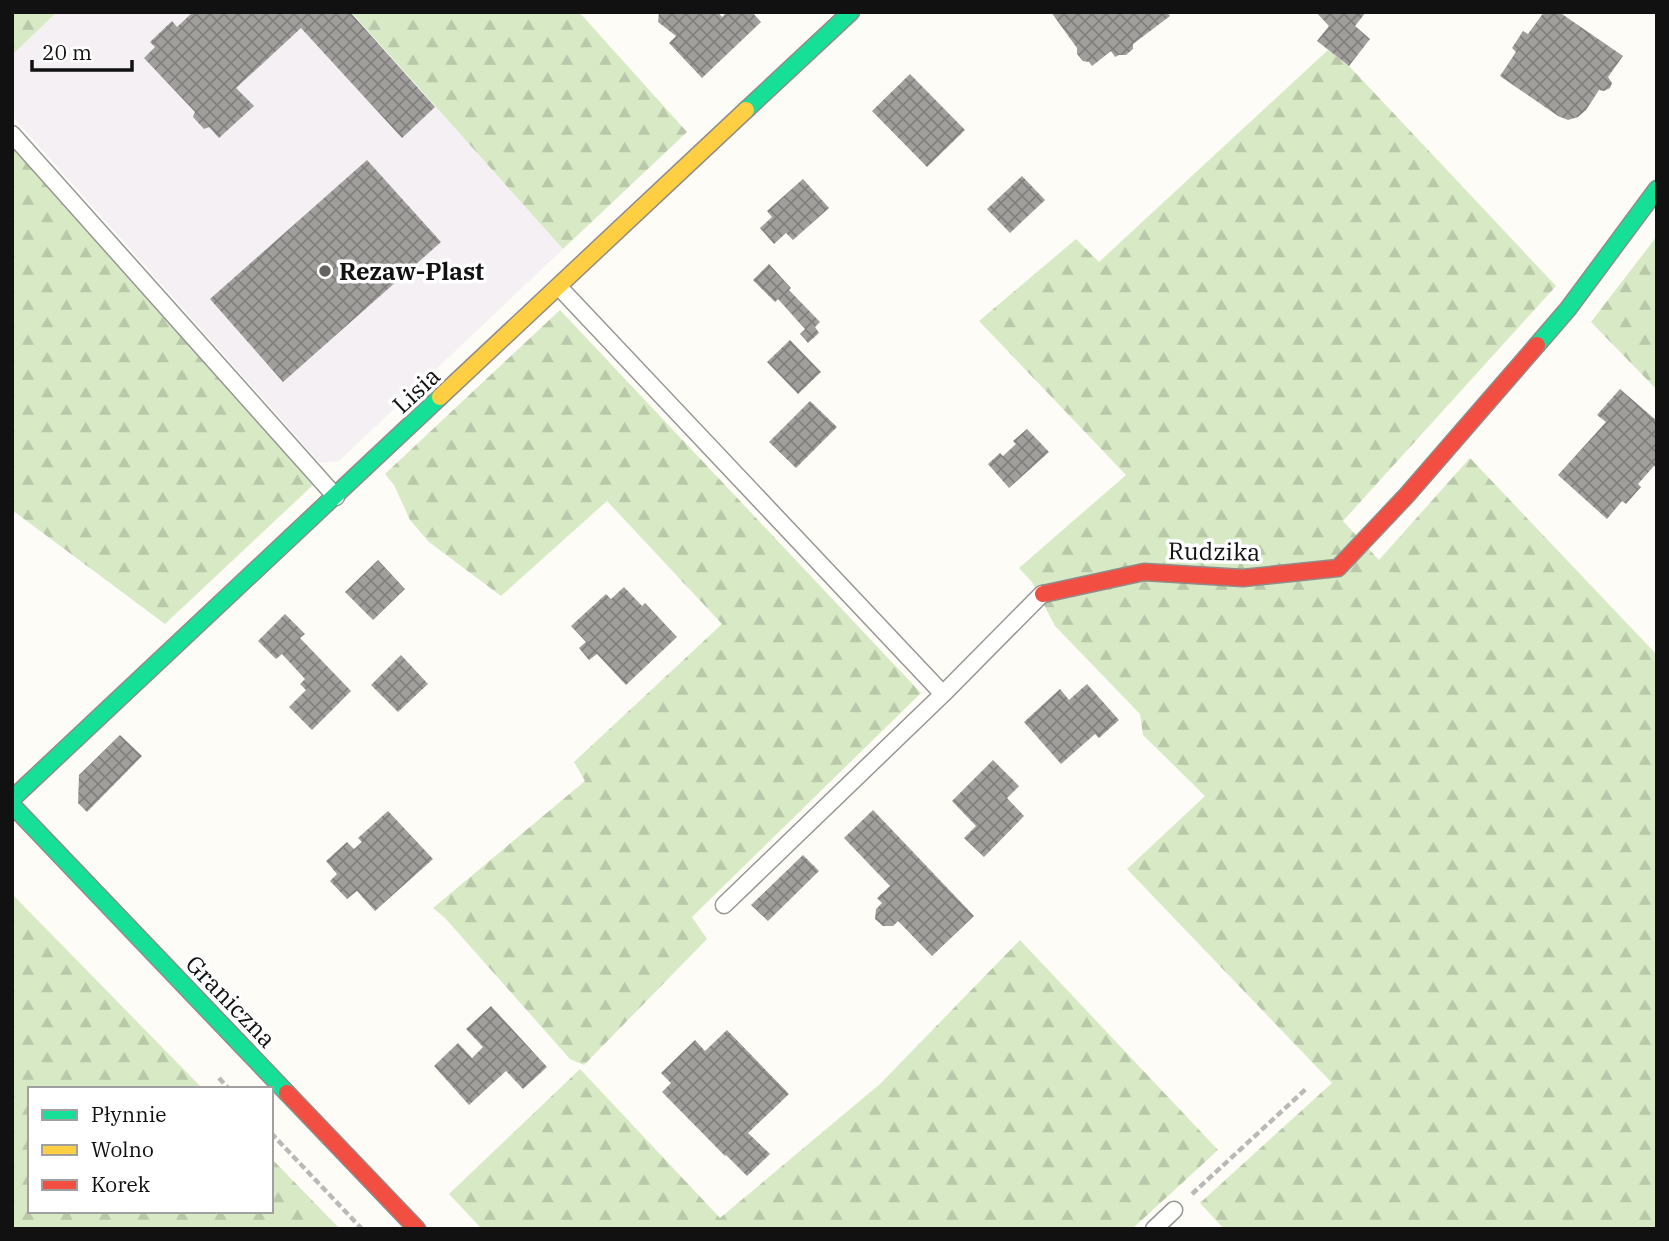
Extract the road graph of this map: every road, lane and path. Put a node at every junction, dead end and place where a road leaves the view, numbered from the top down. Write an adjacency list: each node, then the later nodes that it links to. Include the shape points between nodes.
1 (851, 12): 4 (street, Lisia)
2 (12, 134): 5 (lane)
3 (1657, 189): 6 (street, Rudzika, via 1569,309 1338,568 1242,578 1144,572)
4 (559, 286): 5 (street, Lisia); 7 (lane)
5 (336, 497): 8 (street, Lisia)
6 (1043, 594): 7 (lane, Rudzika)
7 (943, 694): 10 (lane, Rudzika)
8 (12, 799)
9 (12, 805): 15 (street, Graniczna)
10 (724, 905)
11 (1307, 1088): 13 (path)
12 (273, 1135): 14 (path)
13 (1174, 1210): 16 (lane)
14 (362, 1229)
15 (416, 1229)
16 (1154, 1229)

